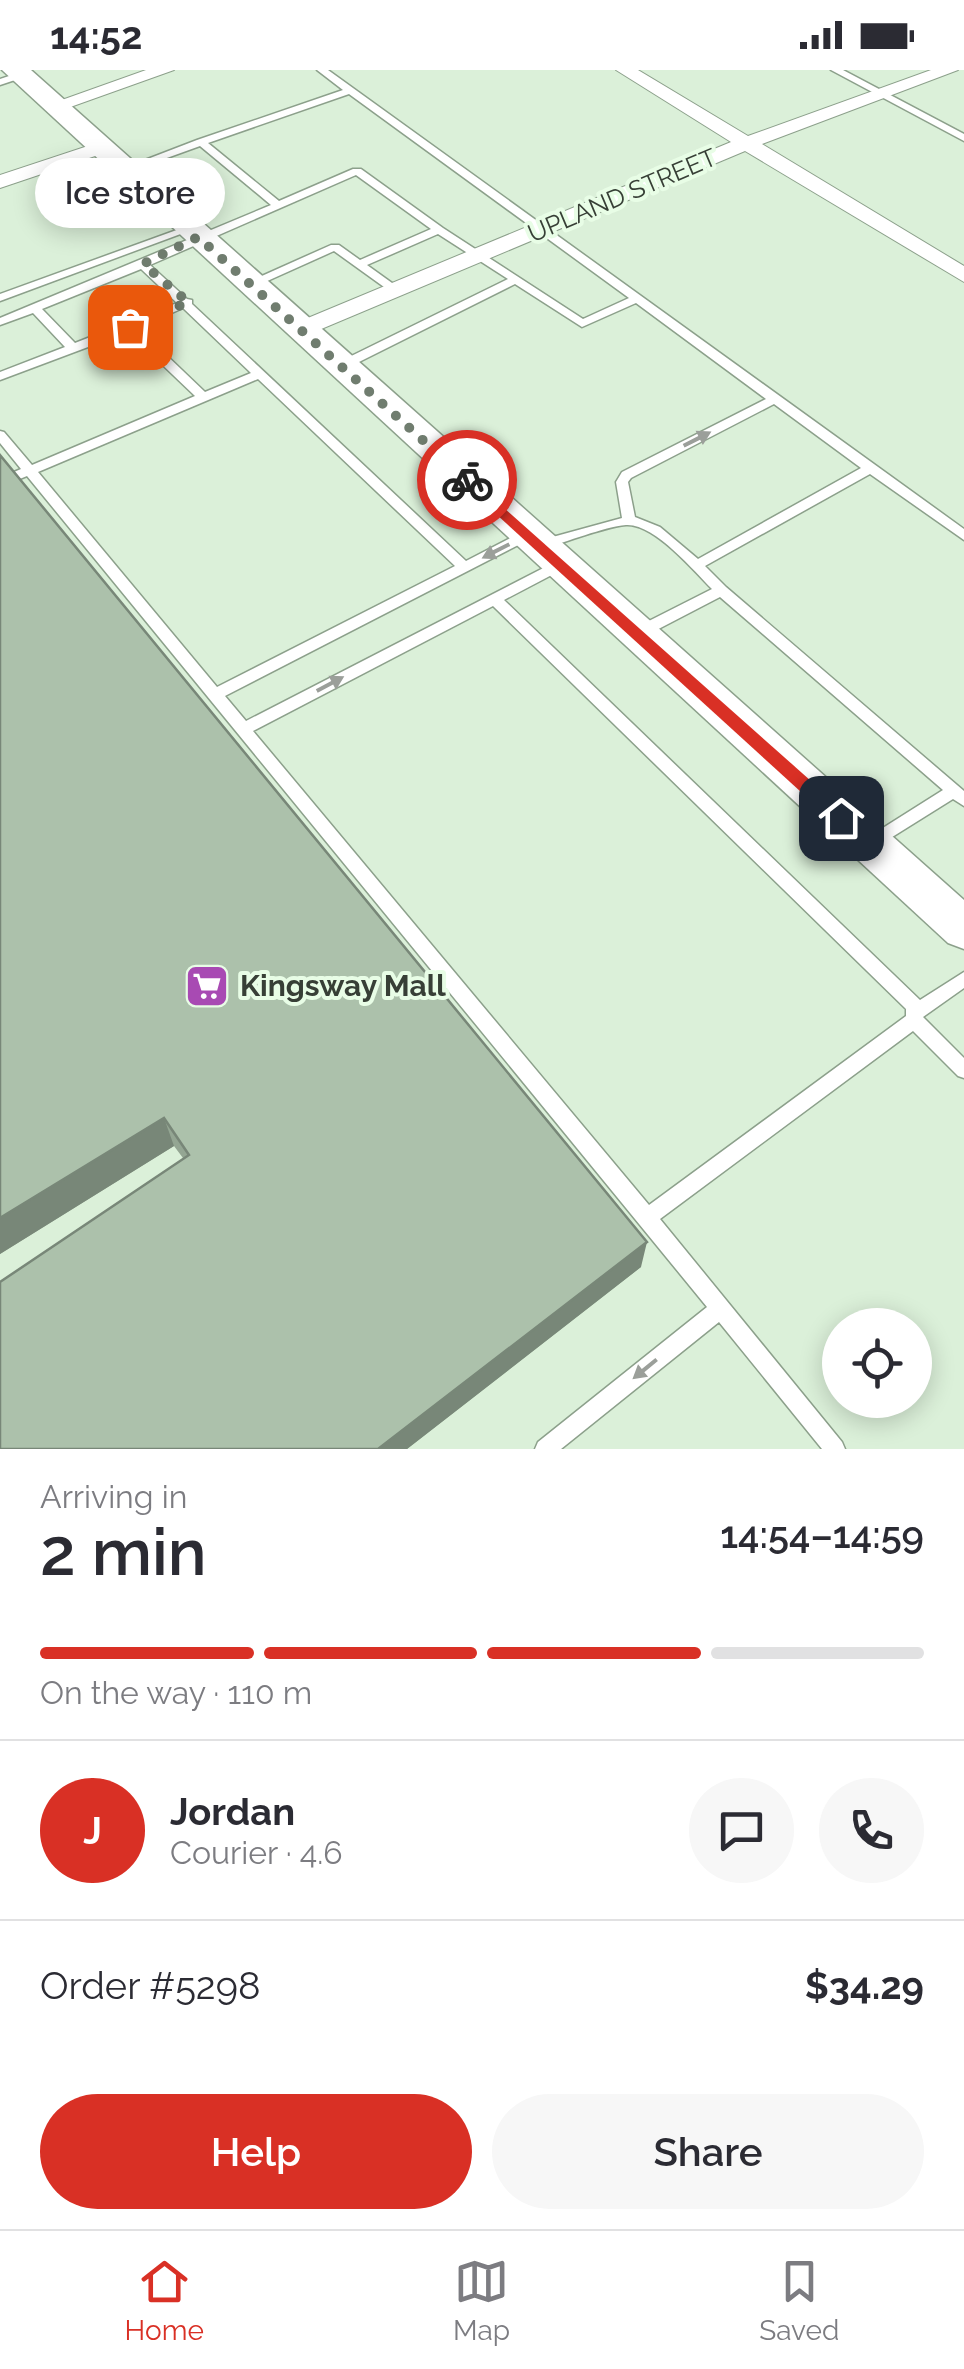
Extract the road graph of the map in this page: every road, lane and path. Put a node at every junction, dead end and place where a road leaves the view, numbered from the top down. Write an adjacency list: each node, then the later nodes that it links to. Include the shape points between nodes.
1 (165, 70): 9 (street)
2 (322, 70): 7 (lane)
3 (625, 70): 12 (street)
4 (836, 70): 8 (lane)
5 (949, 70): 8 (street, UPLAND STREET)
6 (12, 76): 9 (main road)
7 (350, 91): 11 (lane); 17 (lane)
8 (880, 94): 10 (lane); 12 (street, UPLAND STREET)
9 (55, 106): 13 (main road)
10 (964, 138)
11 (201, 142): 13 (lane); 15 (lane)
12 (746, 143): 17 (street, UPLAND STREET); 22 (street)
13 (112, 159): 14 (street); 18 (main road)
14 (0, 182)
15 (276, 204): 16 (lane, via 357,171); 18 (lane)
16 (439, 230): 19 (lane); 21 (lane)
17 (540, 230): 19 (street, UPLAND STREET); 27 (lane)
18 (193, 233): 20 (lane); 24 (main road); 26 (lane)
19 (480, 254): 23 (lane); 25 (street, UPLAND STREET)
20 (143, 264): 28 (lane); 29 (lane)
21 (359, 264): 24 (lane, via 335,247); 25 (lane)
22 (964, 275)
23 (516, 279): 27 (lane, via 582,324); 34 (lane)
24 (250, 285): 32 (main road)
25 (395, 290): 32 (street, UPLAND STREET)
26 (0, 298)
27 (636, 299): 38 (lane)
28 (188, 302): 31 (lane); 35 (lane)
29 (34, 308): 30 (lane); 33 (lane)
30 (0, 322)
31 (130, 327): 33 (lane); 37 (lane)
32 (300, 330): 34 (main road)
33 (73, 348): 36 (lane)
34 (340, 366): 45 (main road)
35 (261, 373): 37 (lane); 47 (lane)
36 (0, 376)
37 (203, 397): 41 (lane)
38 (775, 399): 40 (lane); 43 (lane, one-way to 38, via 626,476)
39 (0, 435): 41 (lane)
40 (870, 468): 44 (lane); 46 (lane)
41 (30, 471): 42 (lane); 51 (lane)
42 (0, 482)
43 (628, 520): 45 (lane); 46 (lane, via 654,528)
44 (964, 536)
45 (542, 548): 47 (lane, one-way to 47); 49 (lane); 50 (main road)
46 (695, 566): 48 (lane)
47 (464, 568): 51 (lane)
48 (721, 590): 50 (lane); 53 (lane)
49 (494, 598): 52 (lane, one-way to 49); 57 (lane, via 915,1006)
50 (637, 634): 54 (main road)
51 (215, 694): 52 (lane)
52 (244, 730): 59 (lane)
53 (959, 795): 54 (lane)
54 (870, 845): 55 (main road)
55 (964, 929)
56 (964, 979): 57 (lane)
57 (915, 1016): 58 (lane); 59 (lane)
58 (964, 1070)
59 (647, 1218): 60 (lane)
60 (721, 1308): 61 (lane, one-way to 61); 62 (lane)
61 (545, 1449)
62 (835, 1449)

